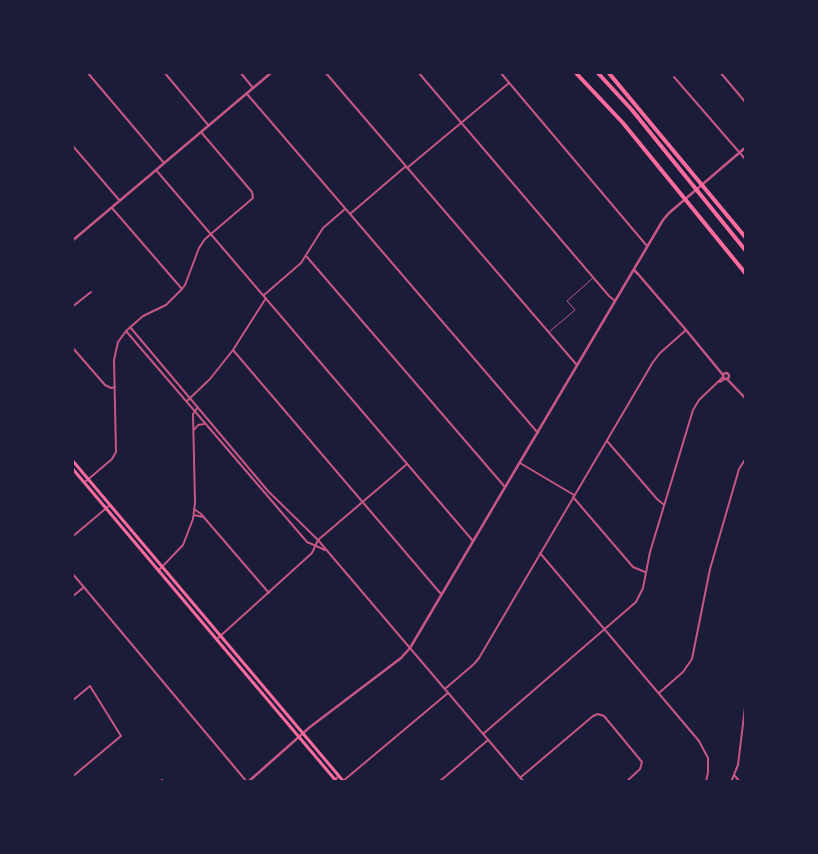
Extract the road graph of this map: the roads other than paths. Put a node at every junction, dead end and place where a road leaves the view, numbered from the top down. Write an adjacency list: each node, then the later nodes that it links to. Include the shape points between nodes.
1 (87, 72): 24 (street)
2 (164, 72): 18 (street)
3 (240, 72): 14 (street)
4 (272, 72): 14 (street)
5 (325, 72): 25 (street)
6 (418, 72): 17 (street)
7 (500, 72): 13 (street)
8 (575, 72): 41 (highway, via 623,123)
9 (597, 72): 38 (highway, via 632,110)
10 (608, 72): 34 (highway)
11 (720, 72): 16 (street)
12 (674, 77): 22 (street)
13 (509, 83): 17 (street); 33 (street)
14 (253, 88): 15 (street)
15 (247, 94): 18 (street); 29 (street)
16 (746, 103)
17 (462, 124): 25 (street); 42 (street)
18 (209, 126): 19 (street)
19 (201, 132): 24 (street); 32 (street, via 254,196)
20 (72, 144): 27 (street)
21 (746, 147): 22 (street)
22 (739, 152): 23 (street); 36 (street, via 669,213)
23 (746, 160)
24 (164, 163): 26 (street)
25 (407, 167): 30 (street); 51 (street)
26 (156, 170): 27 (street); 32 (street)
27 (120, 200): 28 (street)
28 (112, 208): 35 (street); 43 (street)
29 (345, 209): 30 (street); 39 (street, via 323,228)
30 (350, 214): 66 (street)
31 (72, 234): 35 (street)
32 (211, 234): 43 (street, via 198,248); 45 (street)
33 (641, 238): 36 (street); 37 (street)
34 (746, 238)
35 (74, 239)
36 (650, 243): 37 (street)
37 (648, 247): 40 (street)
38 (746, 251)
39 (306, 257): 45 (street); 75 (street)
40 (634, 270): 46 (street); 49 (street)
41 (746, 274)
42 (594, 278): 46 (street); 51 (lane, via 567,301 575,310)
43 (182, 290): 48 (street, via 166,305 146,314)
44 (91, 292): 47 (street)
45 (265, 297): 53 (street); 71 (street)
46 (615, 301): 56 (street)
47 (72, 307)
48 (130, 327): 50 (street); 54 (street)
49 (686, 330): 57 (street); 67 (street, via 657,356)
50 (126, 331): 55 (street); 58 (street, via 115,351)
51 (548, 333): 56 (street)
52 (72, 347): 58 (street, via 105,385)
53 (233, 350): 59 (street); 77 (street)
54 (156, 359): 55 (street); 59 (street)
55 (153, 362): 61 (street)
56 (578, 365): 66 (street)
57 (726, 377): 60 (street); 79 (street, via 699,400 693,410)
58 (115, 387): 73 (street, via 116,452)
59 (190, 398): 61 (street); 62 (street)
60 (746, 399)
61 (186, 401): 63 (street)
62 (198, 408): 63 (street); 85 (street, via 268,491)
63 (194, 411): 64 (street); 65 (street)
64 (208, 427): 65 (street, via 201,424); 87 (street, via 307,542)
65 (194, 431): 81 (street)
66 (538, 433): 70 (street)
67 (607, 441): 76 (street); 79 (street)
68 (746, 458): 108 (street, via 739,469 711,563 692,659 683,672)
69 (72, 460): 73 (main road)
70 (520, 463): 75 (street); 76 (street)
71 (407, 464): 77 (street); 86 (street)
72 (72, 468): 74 (main road)
73 (89, 479): 74 (street); 78 (main road)
74 (85, 482): 80 (main road)
75 (505, 487): 86 (street)
76 (574, 496): 89 (street); 93 (street, via 633,566)
77 (362, 502): 85 (street); 96 (street)
78 (110, 505): 80 (street); 90 (main road)
79 (664, 505): 93 (street)
80 (107, 508): 84 (street); 91 (main road)
81 (194, 509): 82 (street); 83 (street)
82 (194, 515): 83 (street); 90 (street, via 182,546)
83 (205, 518): 95 (street)
84 (72, 537)
85 (318, 540): 87 (street); 88 (street)
86 (473, 541): 96 (street)
87 (316, 546): 88 (street); 95 (street)
88 (327, 551): 103 (street)
89 (540, 554): 100 (street); 106 (street, via 479,658)
90 (163, 567): 91 (street); 98 (main road)
91 (159, 570): 99 (main road)
92 (72, 573): 94 (street)
93 (646, 573): 100 (street, via 636,602)
94 (84, 587): 97 (street); 121 (street)
95 (269, 593): 101 (street)
96 (441, 594): 103 (street)
97 (72, 597)
98 (189, 597): 99 (main road); 101 (main road)
99 (185, 600): 102 (main road)
100 (605, 630): 108 (street); 112 (street)
101 (221, 636): 102 (street); 104 (main road)
102 (218, 639): 105 (main road)
103 (410, 648): 106 (street); 111 (street)
104 (255, 675): 105 (main road); 111 (main road)
105 (250, 678): 113 (main road)
106 (445, 689): 107 (street)
107 (448, 692): 112 (street); 120 (street)
108 (659, 693): 125 (street, via 704,747 709,764)
109 (746, 699): 116 (street)
110 (72, 701): 117 (street, via 90,686 121,736)
111 (304, 733): 113 (street); 115 (main road)
112 (483, 734): 114 (street)
113 (300, 737): 119 (main road); 121 (street)
114 (488, 740): 118 (street); 122 (street)
115 (339, 776): 119 (street); 120 (main road)
116 (734, 776): 126 (street); 127 (street)
117 (72, 777)
118 (520, 777): 123 (street); 124 (street, via 598,714 604,716 642,762 640,770)
119 (335, 781)
120 (344, 781)
121 (248, 782)
122 (439, 782)
123 (524, 782)
124 (626, 782)
125 (706, 782)
126 (731, 782)
127 (740, 782)

